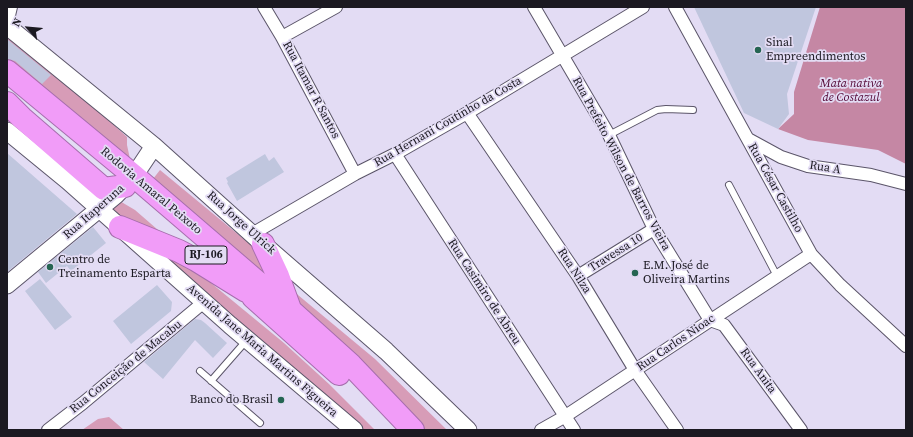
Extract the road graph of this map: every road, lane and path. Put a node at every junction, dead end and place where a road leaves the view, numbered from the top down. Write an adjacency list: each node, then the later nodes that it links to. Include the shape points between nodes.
1 (11, 7): 7 (street)
2 (264, 7): 8 (street, Rua Itamar R Santos)
3 (336, 7): 8 (street)
4 (534, 7): 9 (street, Rua Prefeito Wilson de Barros Vieira)
5 (643, 7): 9 (street, Rua Hernani Coutinho da Costa)
6 (675, 7): 17 (street, Rua César Castilho)
7 (7, 24): 18 (main road, Rua Jorge Ulrick)
8 (282, 37): 20 (street, Rua Itamar R Santos)
9 (563, 56): 14 (street, Rua Hernani Coutinho da Costa); 16 (street, Rua Prefeito Wilson de Barros Vieira)
10 (7, 71): 21 (highway, Rodovia Amaral Peixoto / RJ-106)
11 (7, 91): 21 (highway, Rodovia Amaral Peixoto / RJ-106)
12 (7, 103): 21 (highway, via 104,189)
13 (693, 110): 16 (lane, via 657,110)
14 (467, 113): 19 (street, Rua Hernani Coutinho da Costa); 29 (street, Rua Nilza)
15 (7, 131): 24 (main road, Avenida Jane Maria Martins Figueira)
16 (609, 135): 26 (street, Rua Prefeito Wilson de Barros Vieira)
17 (748, 139): 22 (street, Rua A, via 781,157 808,166 871,175); 28 (street, Rua César Castilho)
18 (154, 146): 21 (main road, Rua Itaperuna); 27 (main road, Rua Jorge Ulrick)
19 (394, 154): 20 (street, Rua Hernani Coutinho da Costa); 41 (street, Rua Casimiro de Abreu)
20 (355, 174): 27 (street, Rua Hernani Coutinho da Costa)
21 (130, 181): 24 (main road, Rua Itaperuna); 32 (highway, Rodovia Amaral Peixoto / RJ-106); 34 (highway, Rodovia Amaral Peixoto / RJ-106)
22 (906, 184)
23 (729, 185): 30 (lane)
24 (100, 209): 25 (main road, Avenida Jane Maria Martins Figueira); 31 (main road, Rua Itaperuna)
25 (120, 227): 32 (highway, via 185,254); 33 (main road, Avenida Jane Maria Martins Figueira)
26 (654, 229): 29 (street, Travessa 10); 35 (street, Rua Prefeito Wilson de Barros Vieira)
27 (257, 239): 34 (highway, via 278,276); 47 (main road, Rua Jorge Ulrick, via 386,351)
28 (811, 254): 30 (street, Rua Carlos Nioac); 37 (street, Rua César Castilho, via 840,285)
29 (578, 276): 38 (street, Rua Nilza)
30 (777, 276): 35 (street, Rua Carlos Nioac)
31 (7, 285)
32 (246, 291): 45 (highway, Rodovia Amaral Peixoto / RJ-106, via 358,392)
33 (204, 302): 36 (main road, Avenida Jane Maria Martins Figueira); 43 (street, Rua Conceição de Macabu)
34 (290, 310): 46 (highway, Rodovia Amaral Peixoto / RJ-106, via 351,365)
35 (710, 320): 38 (street, Rua Carlos Nioac); 51 (street, Rua Anita, via 724,325)
36 (247, 340): 40 (lane); 44 (main road, Avenida Jane Maria Martins Figueira)
37 (906, 346)
38 (635, 370): 41 (street, Rua Carlos Nioac); 50 (street, Rua Nilza)
39 (200, 371): 40 (lane)
40 (211, 381): 42 (lane)
41 (564, 416): 48 (street, Rua Carlos Nioac); 49 (street, Rua Casimiro de Abreu)
42 (260, 423)
43 (48, 430)
44 (354, 430)
45 (396, 430)
46 (413, 430)
47 (468, 430)
48 (541, 430)
49 (574, 430)
50 (677, 430)
51 (801, 430)

